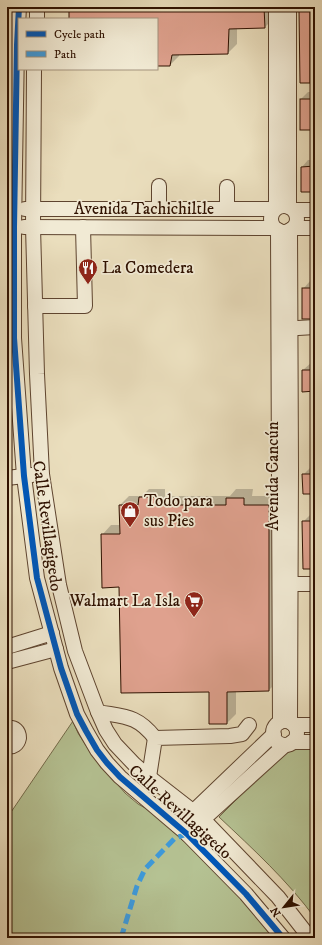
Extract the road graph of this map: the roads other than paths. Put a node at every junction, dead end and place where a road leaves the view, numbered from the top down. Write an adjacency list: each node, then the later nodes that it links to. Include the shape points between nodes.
1 (19, 7): 6 (street, Calle Revillagigedo)
2 (37, 7): 5 (street)
3 (276, 7): 15 (street)
4 (289, 7): 15 (street)
5 (37, 18)
6 (14, 44): 7 (street, Calle Revillagigedo)
7 (12, 61): 11 (street, Calle Revillagigedo)
8 (34, 70): 12 (street, Calle Revillagigedo)
9 (159, 186): 13 (street)
10 (228, 187): 14 (street)
11 (14, 209): 12 (street, Avenida Tachichiltle); 17 (street, Calle Revillagigedo)
12 (33, 209): 13 (street, Avenida Tachichiltle); 18 (street, Calle Revillagigedo)
13 (159, 209): 14 (street, Avenida Tachichiltle)
14 (227, 209): 15 (street, Avenida Tachichiltle)
15 (283, 209): 16 (street, Avenida Tachichiltle); 21 (street, via 297,218 296,222); 21 (street, via 272,212 271,221)
16 (315, 210)
17 (14, 227): 18 (street, Avenida Tachichiltle); 23 (street, Calle Revillagigedo)
18 (33, 227): 19 (street, Avenida Tachichiltle); 22 (street, Calle Revillagigedo)
19 (83, 227): 21 (street, Avenida Tachichiltle); 22 (street, via 85,306)
20 (315, 228): 21 (street, Avenida Tachichiltle)
21 (284, 229): 25 (street, Avenida Cancún)
22 (35, 306): 27 (street, Calle Revillagigedo)
23 (11, 324): 26 (street, Calle Revillagigedo)
24 (315, 327): 25 (street)
25 (285, 328): 30 (street, Avenida Cancún)
26 (11, 339): 28 (street, Calle Revillagigedo)
27 (42, 474): 28 (street); 36 (street, Calle Revillagigedo, via 59,585 75,651)
28 (24, 476): 29 (street); 32 (street, Calle Revillagigedo, via 36,578)
29 (7, 478)
30 (285, 584): 31 (street); 37 (street, Avenida Cancún)
31 (315, 584)
32 (52, 633): 33 (street); 34 (street, Calle Revillagigedo)
33 (7, 647)
34 (56, 649): 35 (street); 48 (street, Calle Revillagigedo, via 77,714 97,750 120,777)
35 (7, 662)
36 (98, 712): 42 (street, via 136,720 147,727); 46 (street, Calle Revillagigedo, via 115,744)
37 (288, 723): 39 (street); 41 (street, via 275,727); 44 (street, via 297,735)
38 (249, 725): 42 (street, via 242,734 235,736)
39 (315, 725)
40 (7, 728): 45 (street, via 18,731 19,738 13,746)
41 (274, 734): 44 (street, via 277,741); 47 (street)
42 (155, 738): 46 (street)
43 (315, 742): 44 (street)
44 (288, 743): 47 (street)
45 (7, 746)
46 (149, 777): 47 (street, Calle Revillagigedo)
47 (198, 815): 48 (street); 50 (street, Calle Revillagigedo, via 278,897)
48 (183, 830): 49 (street, Calle Revillagigedo, via 246,894)
49 (283, 938)
50 (310, 938)

